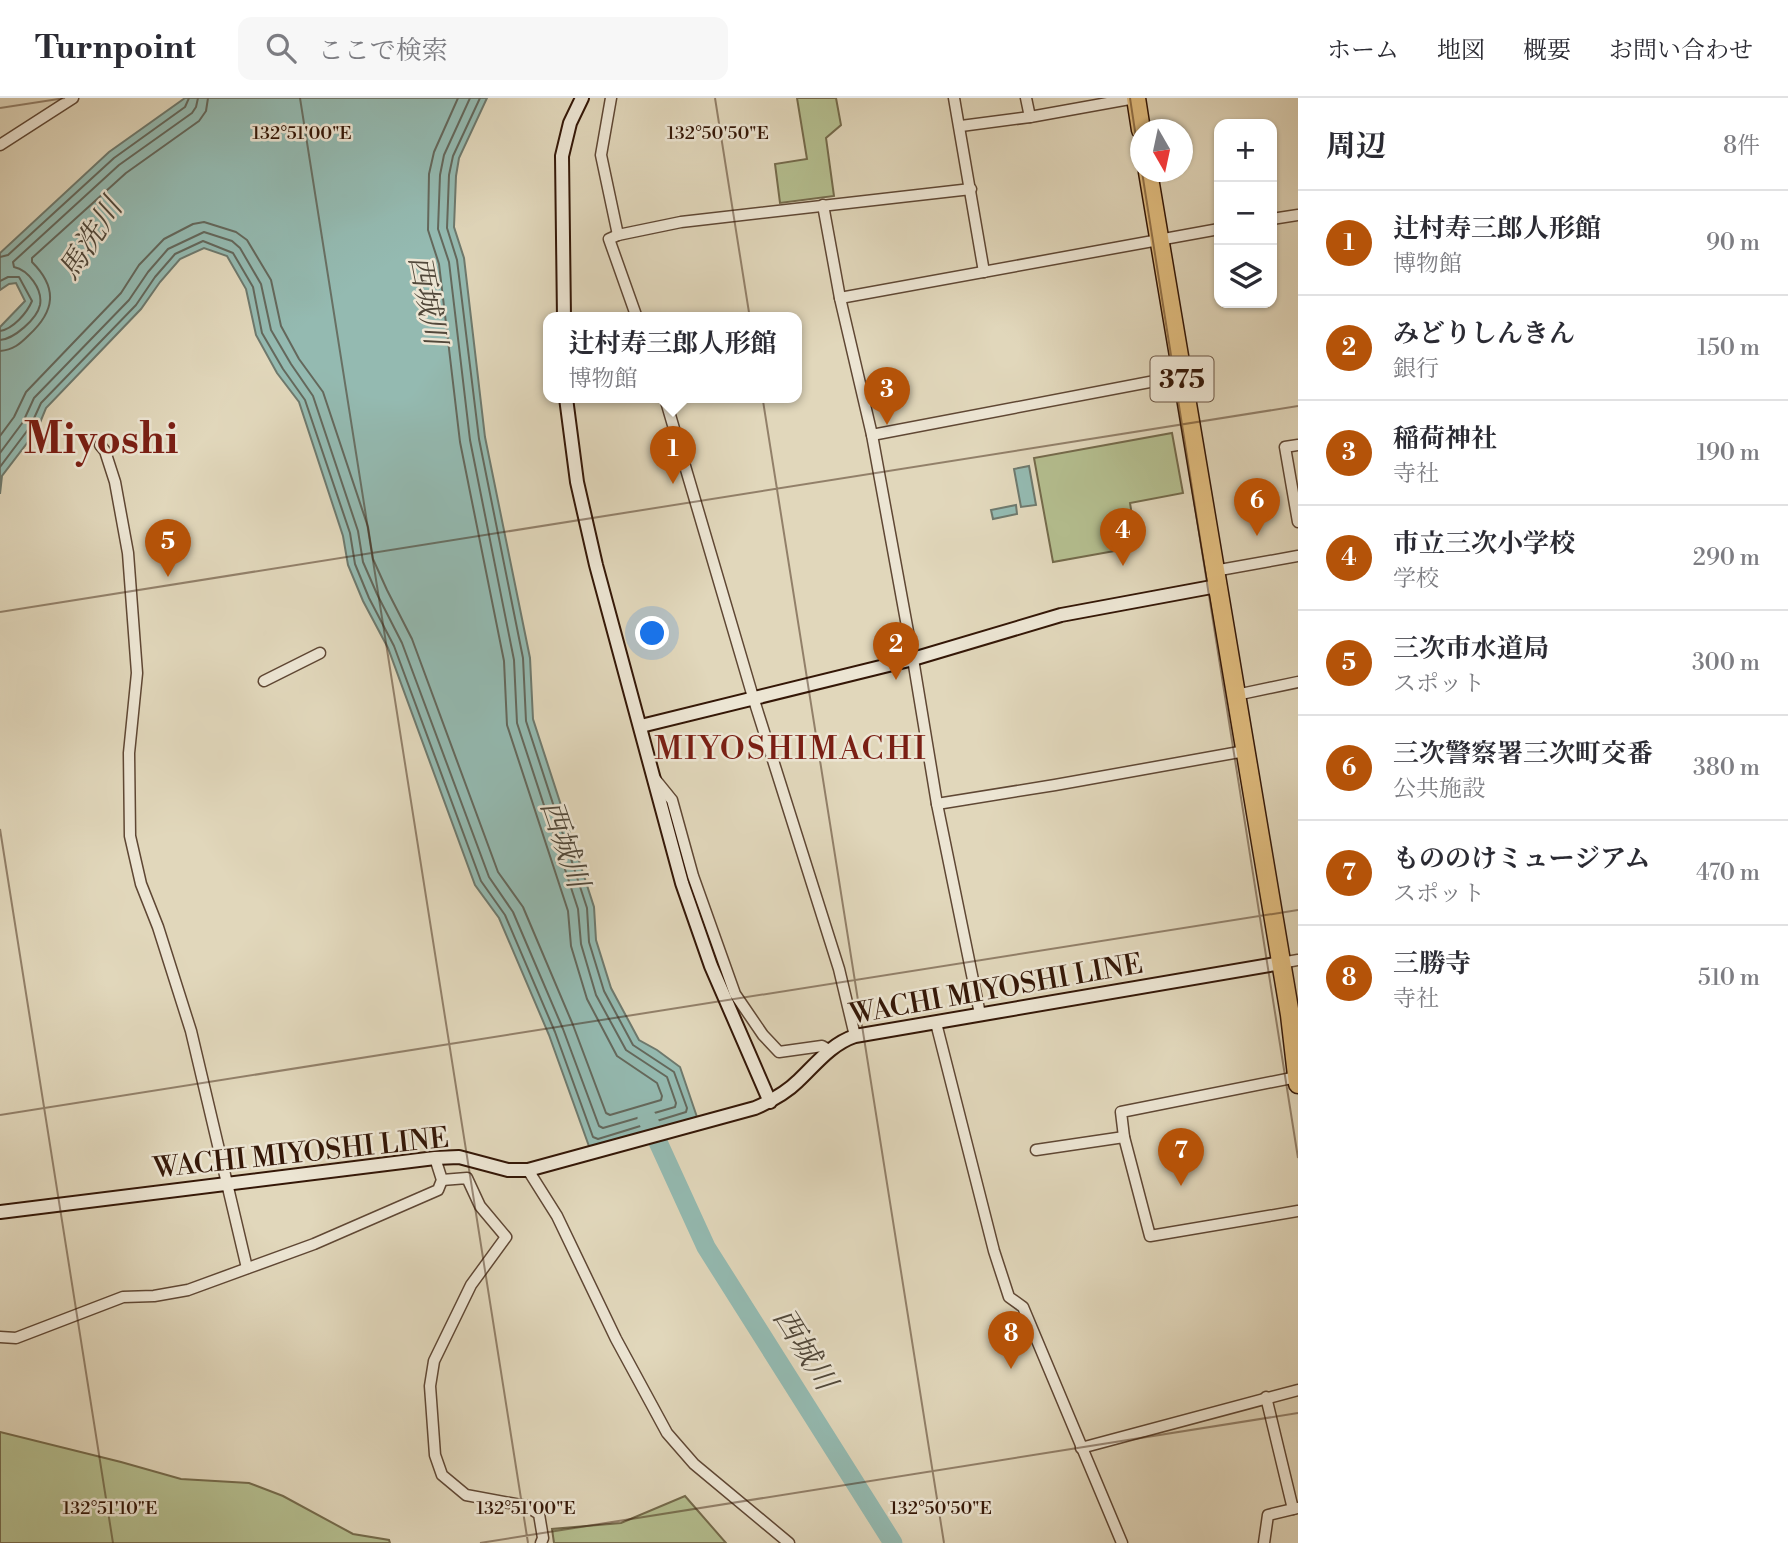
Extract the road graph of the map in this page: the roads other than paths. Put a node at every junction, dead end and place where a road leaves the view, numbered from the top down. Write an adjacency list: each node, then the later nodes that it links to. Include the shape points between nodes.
1 (73, 98): 10 (street)
2 (582, 98): 21 (street, via 562,156)
3 (611, 98): 17 (street, via 601,155)
4 (954, 98): 9 (street)
5 (1026, 98): 7 (street)
6 (1136, 98): 7 (street); 8 (highway)
7 (1030, 117): 9 (street)
8 (1139, 119)
9 (961, 126): 12 (street)
10 (0, 145)
11 (1150, 182): 18 (highway, 375)
12 (971, 190): 13 (street); 19 (street)
13 (823, 205): 17 (street, via 681,222); 20 (street)
14 (1298, 215): 15 (street)
15 (1277, 218)
16 (1214, 230): 18 (street)
17 (618, 235): 22 (street, via 609,239)
18 (1159, 241): 19 (street); 23 (highway, 375)
19 (984, 272): 20 (street)
20 (840, 298): 26 (street)
21 (564, 312)
22 (634, 312)
23 (1181, 376): 26 (street); 31 (highway, 375)
24 (567, 403): 38 (street, via 577,482 596,565)
25 (665, 403): 37 (street)
26 (872, 435): 33 (street)
27 (100, 445): 54 (street, via 115,482 128,552 138,673 129,753 130,835 141,884 191,1031)
28 (1298, 445): 29 (street, via 1285,447)
29 (1298, 522)
30 (1298, 556): 31 (street)
31 (1216, 578): 33 (street, via 1061,615); 36 (highway, 375)
32 (320, 653): 34 (street)
33 (913, 659): 37 (street); 41 (street)
34 (264, 681)
35 (1298, 682): 36 (street)
36 (1236, 695): 39 (highway, 375)
37 (753, 697): 38 (street); 45 (street, via 839,969)
38 (641, 726): 40 (street)
39 (1245, 751): 41 (street); 42 (highway, 375)
40 (653, 776): 46 (street, via 671,800 715,940 742,1004 779,1052 822,1046); 48 (street, via 682,883 711,966)
41 (937, 804): 43 (street)
42 (1289, 961): 43 (street, WACHI MIYOSHI LINE); 47 (highway, 375)
43 (980, 1014): 44 (street, WACHI MIYOSHI LINE)
44 (936, 1023): 45 (street, WACHI MIYOSHI LINE); 61 (street, via 1009,1297 1023,1307)
45 (855, 1036): 46 (street, WACHI MIYOSHI LINE)
46 (829, 1051): 48 (street, WACHI MIYOSHI LINE)
47 (1297, 1081): 49 (street, via 1121,1112)
48 (770, 1102): 52 (street, WACHI MIYOSHI LINE)
49 (1124, 1137): 50 (street); 55 (street, via 1150,1236)
50 (1035, 1150)
51 (435, 1158): 52 (street, WACHI MIYOSHI LINE, via 459,1157 508,1170); 53 (street); 54 (street, WACHI MIYOSHI LINE)
52 (528, 1170): 64 (street, via 557,1216 667,1433 694,1464)
53 (442, 1180): 57 (street, via 438,1190); 63 (street, via 467,1178 480,1206 506,1237 471,1284 434,1362 430,1386 435,1455 442,1475 466,1495 526,1506 539,1514)
54 (229, 1184): 56 (street, WACHI MIYOSHI LINE); 57 (street)
55 (1298, 1211)
56 (0, 1212)
57 (247, 1268): 58 (street, via 188,1290 123,1297 16,1338)
58 (0, 1338)
59 (1298, 1390): 60 (street)
60 (1266, 1397): 61 (street); 62 (street)
61 (1081, 1448): 65 (street)
62 (1296, 1508): 66 (street, via 1268,1515)
63 (541, 1543)
64 (789, 1543)
65 (1122, 1543)
66 (1264, 1543)

